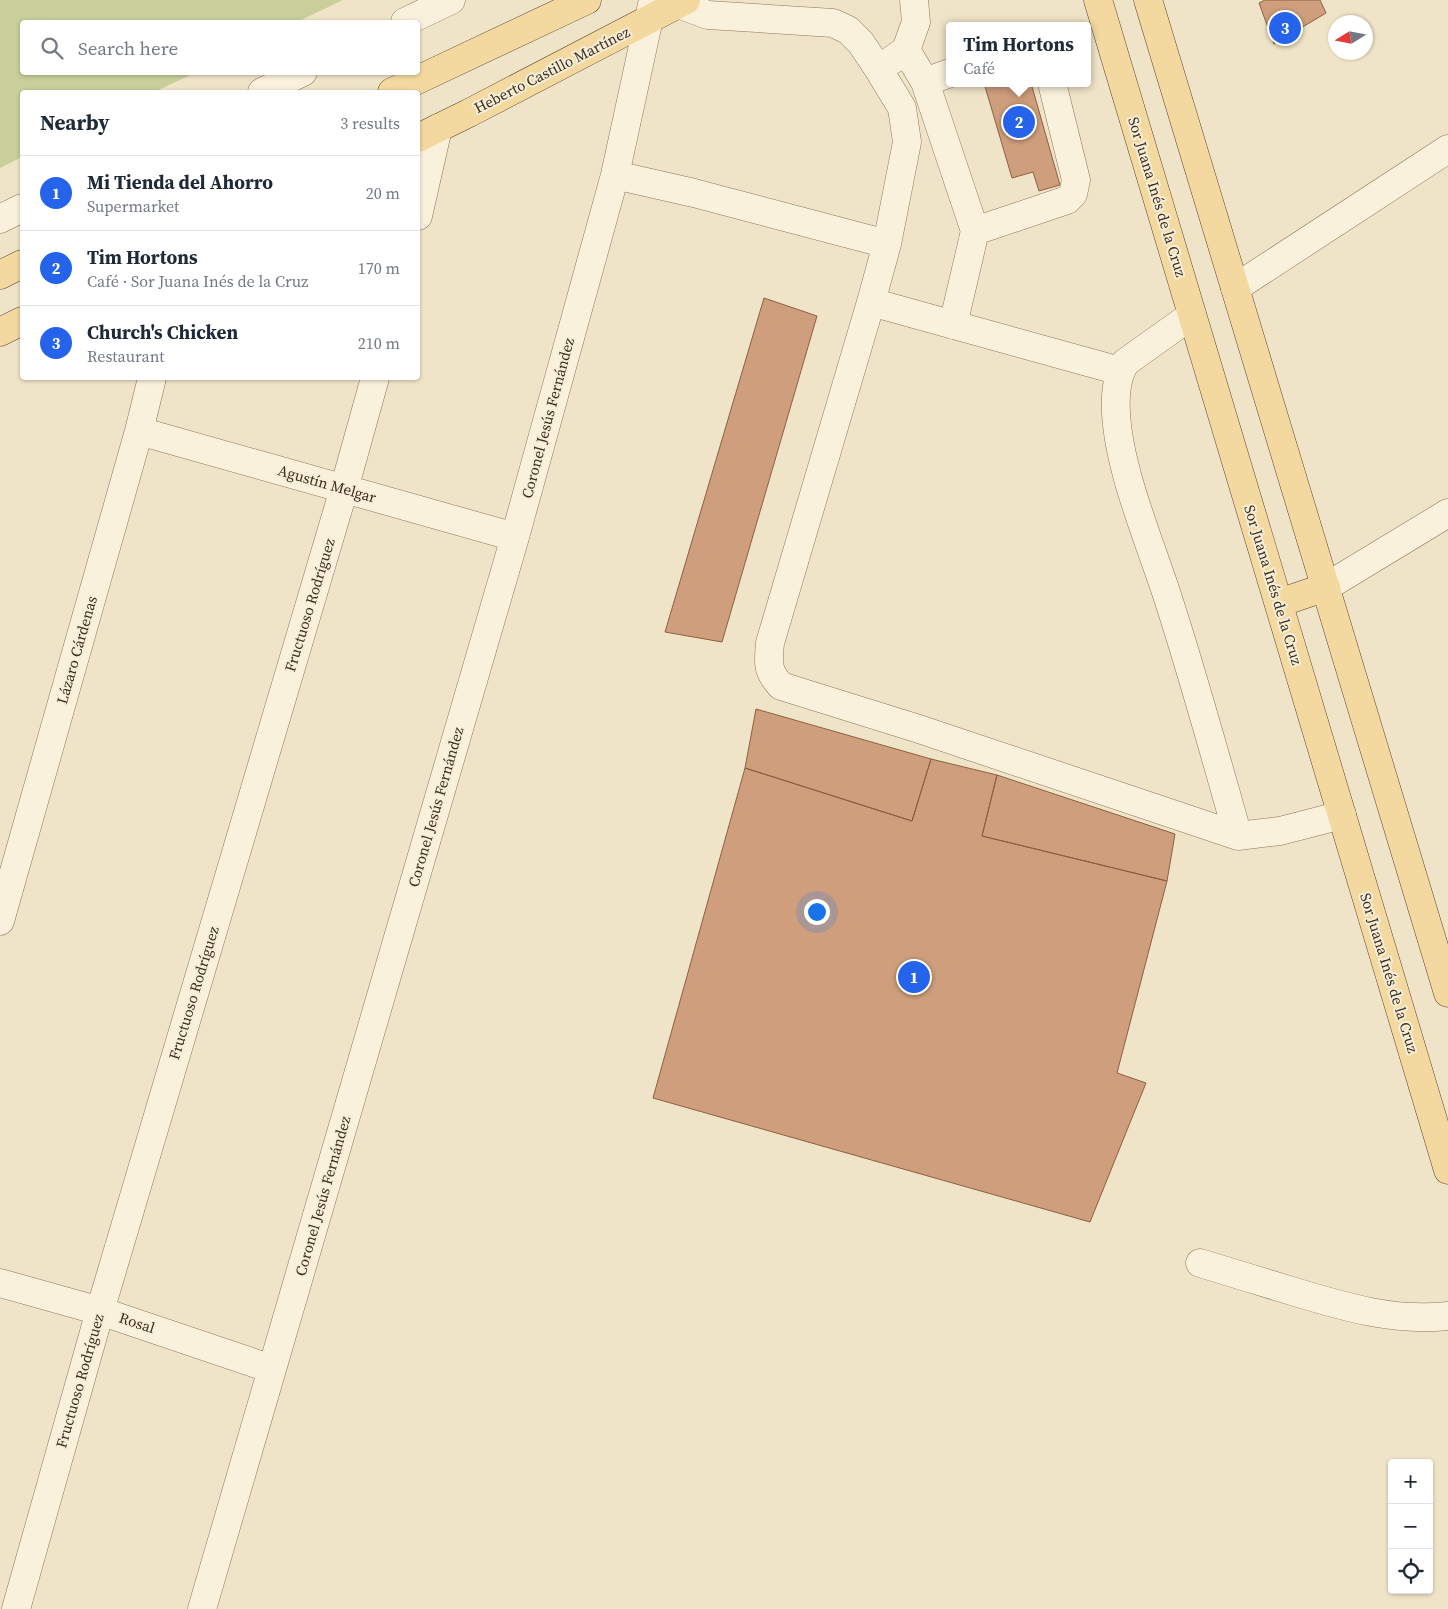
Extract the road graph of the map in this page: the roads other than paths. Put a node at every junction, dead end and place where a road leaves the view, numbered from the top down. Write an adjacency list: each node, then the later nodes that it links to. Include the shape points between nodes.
1 (451, 0): 7 (street)
2 (587, 0): 15 (main road)
3 (914, 0): 8 (street, via 916,22)
4 (1098, 0): 28 (main road, Sor Juana Inés de la Cruz)
5 (1148, 0): 26 (main road)
6 (668, 5): 9 (street, via 708,15 833,23 848,30 861,43); 16 (main road, Heberto Castillo Martínez); 18 (street, Coronel Jesús Fernández)
7 (409, 20)
8 (906, 50): 9 (street); 12 (street)
9 (879, 70): 23 (street, via 902,108 907,142)
10 (946, 74): 12 (street)
11 (297, 75): 14 (street)
12 (925, 82): 22 (street)
13 (1053, 87): 22 (street, via 1076,180 1073,194 1067,200)
14 (266, 90)
15 (396, 90)
16 (428, 133): 19 (street)
17 (1448, 149): 26 (street)
18 (615, 175): 23 (street); 38 (street, Coronel Jesús Fernández)
19 (420, 199)
20 (20, 209): 21 (street)
21 (0, 219)
22 (974, 231): 30 (street)
23 (887, 244): 27 (street)
24 (20, 265): 25 (main road)
25 (0, 275)
26 (1235, 288): 39 (main road)
27 (871, 302): 30 (street); 42 (street, via 770,643 768,664 773,677 781,686)
28 (1192, 315): 32 (street, via 1126,362); 40 (main road, Sor Juana Inés de la Cruz)
29 (20, 322): 31 (main road)
30 (953, 324): 32 (street)
31 (0, 332)
32 (1120, 371): 42 (street, via 1116,413 1121,452 1192,673)
33 (152, 380): 35 (street, Lázaro Cárdenas)
34 (374, 380): 36 (street, Fructuoso Rodríguez)
35 (139, 431): 36 (street, Agustín Melgar); 43 (street, Lázaro Cárdenas)
36 (344, 489): 38 (street, Agustín Melgar); 48 (street, Fructuoso Rodríguez)
37 (1448, 513): 39 (street)
38 (515, 536): 50 (street, Coronel Jesús Fernández)
39 (1326, 587): 40 (main road); 44 (main road)
40 (1279, 603): 41 (main road, Sor Juana Inés de la Cruz)
41 (1342, 815): 42 (street, via 1280,831); 45 (main road, Sor Juana Inés de la Cruz)
42 (1238, 836)
43 (0, 921)
44 (1448, 993)
45 (1448, 1170)
46 (1200, 1263): 49 (street, via 1340,1306 1391,1316)
47 (0, 1282): 48 (street, Rosal)
48 (100, 1311): 50 (street, Rosal); 51 (street, Fructuoso Rodríguez)
49 (1448, 1316)
50 (272, 1369): 52 (street, Coronel Jesús Fernández)
51 (16, 1609)
52 (202, 1609)

